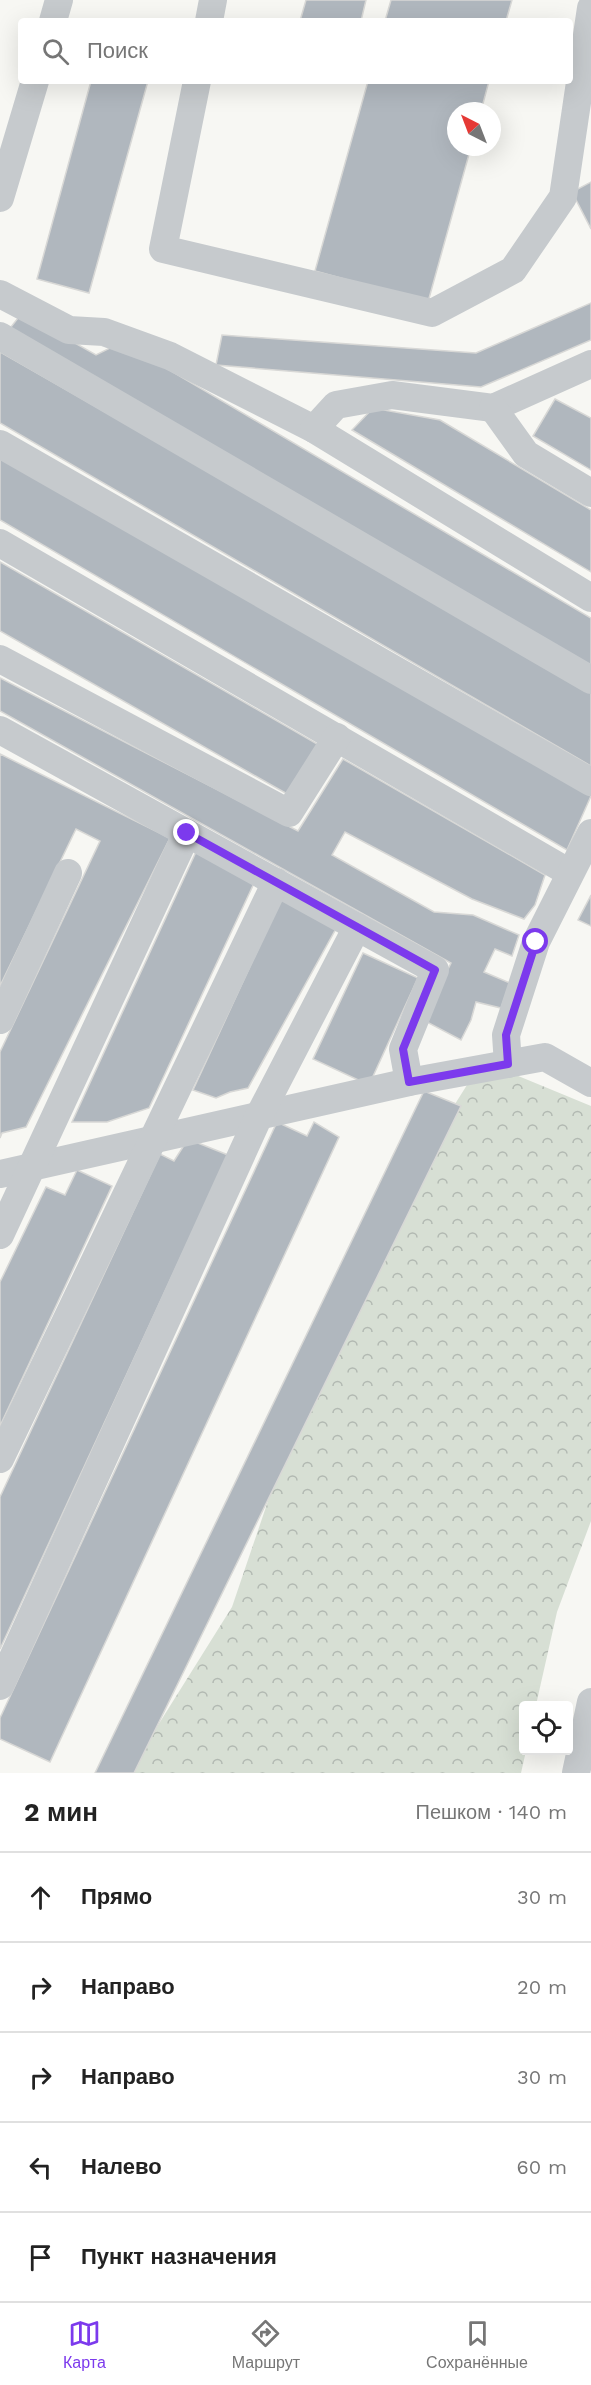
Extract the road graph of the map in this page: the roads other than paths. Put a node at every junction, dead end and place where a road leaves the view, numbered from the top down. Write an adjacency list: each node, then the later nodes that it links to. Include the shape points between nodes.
1 (59, 0): 4 (lane)
2 (213, 0): 5 (lane)
3 (591, 8): 8 (lane)
4 (54, 18)
5 (210, 18)
6 (34, 84): 9 (lane)
7 (196, 84): 8 (lane, via 163,249 432,313 513,270 563,197)
8 (582, 123)
9 (0, 198)
10 (0, 294): 15 (lane, via 69,330 104,332 170,356)
11 (0, 336): 21 (lane)
12 (579, 369): 13 (lane); 14 (lane)
13 (591, 389)
14 (493, 408): 15 (lane, via 392,395 336,405); 17 (lane, via 526,454)
15 (314, 429): 19 (lane)
16 (0, 444): 24 (lane)
17 (591, 492)
18 (0, 543): 23 (lane)
19 (591, 598)
20 (0, 659): 23 (lane, via 289,813)
21 (591, 680)
22 (0, 730): 25 (lane)
23 (337, 737): 27 (lane)
24 (591, 782)
25 (187, 833): 29 (lane); 37 (lane)
26 (591, 833): 27 (lane)
27 (579, 868): 32 (lane, via 536,942 506,1035)
28 (68, 873): 31 (lane)
29 (276, 882): 30 (lane); 36 (lane)
30 (357, 927): 33 (lane, via 435,970 403,1049); 35 (lane)
31 (0, 1020)
32 (508, 1064): 33 (lane); 34 (lane, via 544,1057)
33 (409, 1082): 35 (lane)
34 (591, 1083)
35 (259, 1116): 36 (lane); 41 (lane)
36 (152, 1140): 37 (lane); 40 (lane)
37 (32, 1167): 38 (lane); 39 (lane)
38 (0, 1174)
39 (0, 1235)
40 (0, 1460)
41 (0, 1686)
42 (591, 1702): 43 (lane)
43 (576, 1773)

